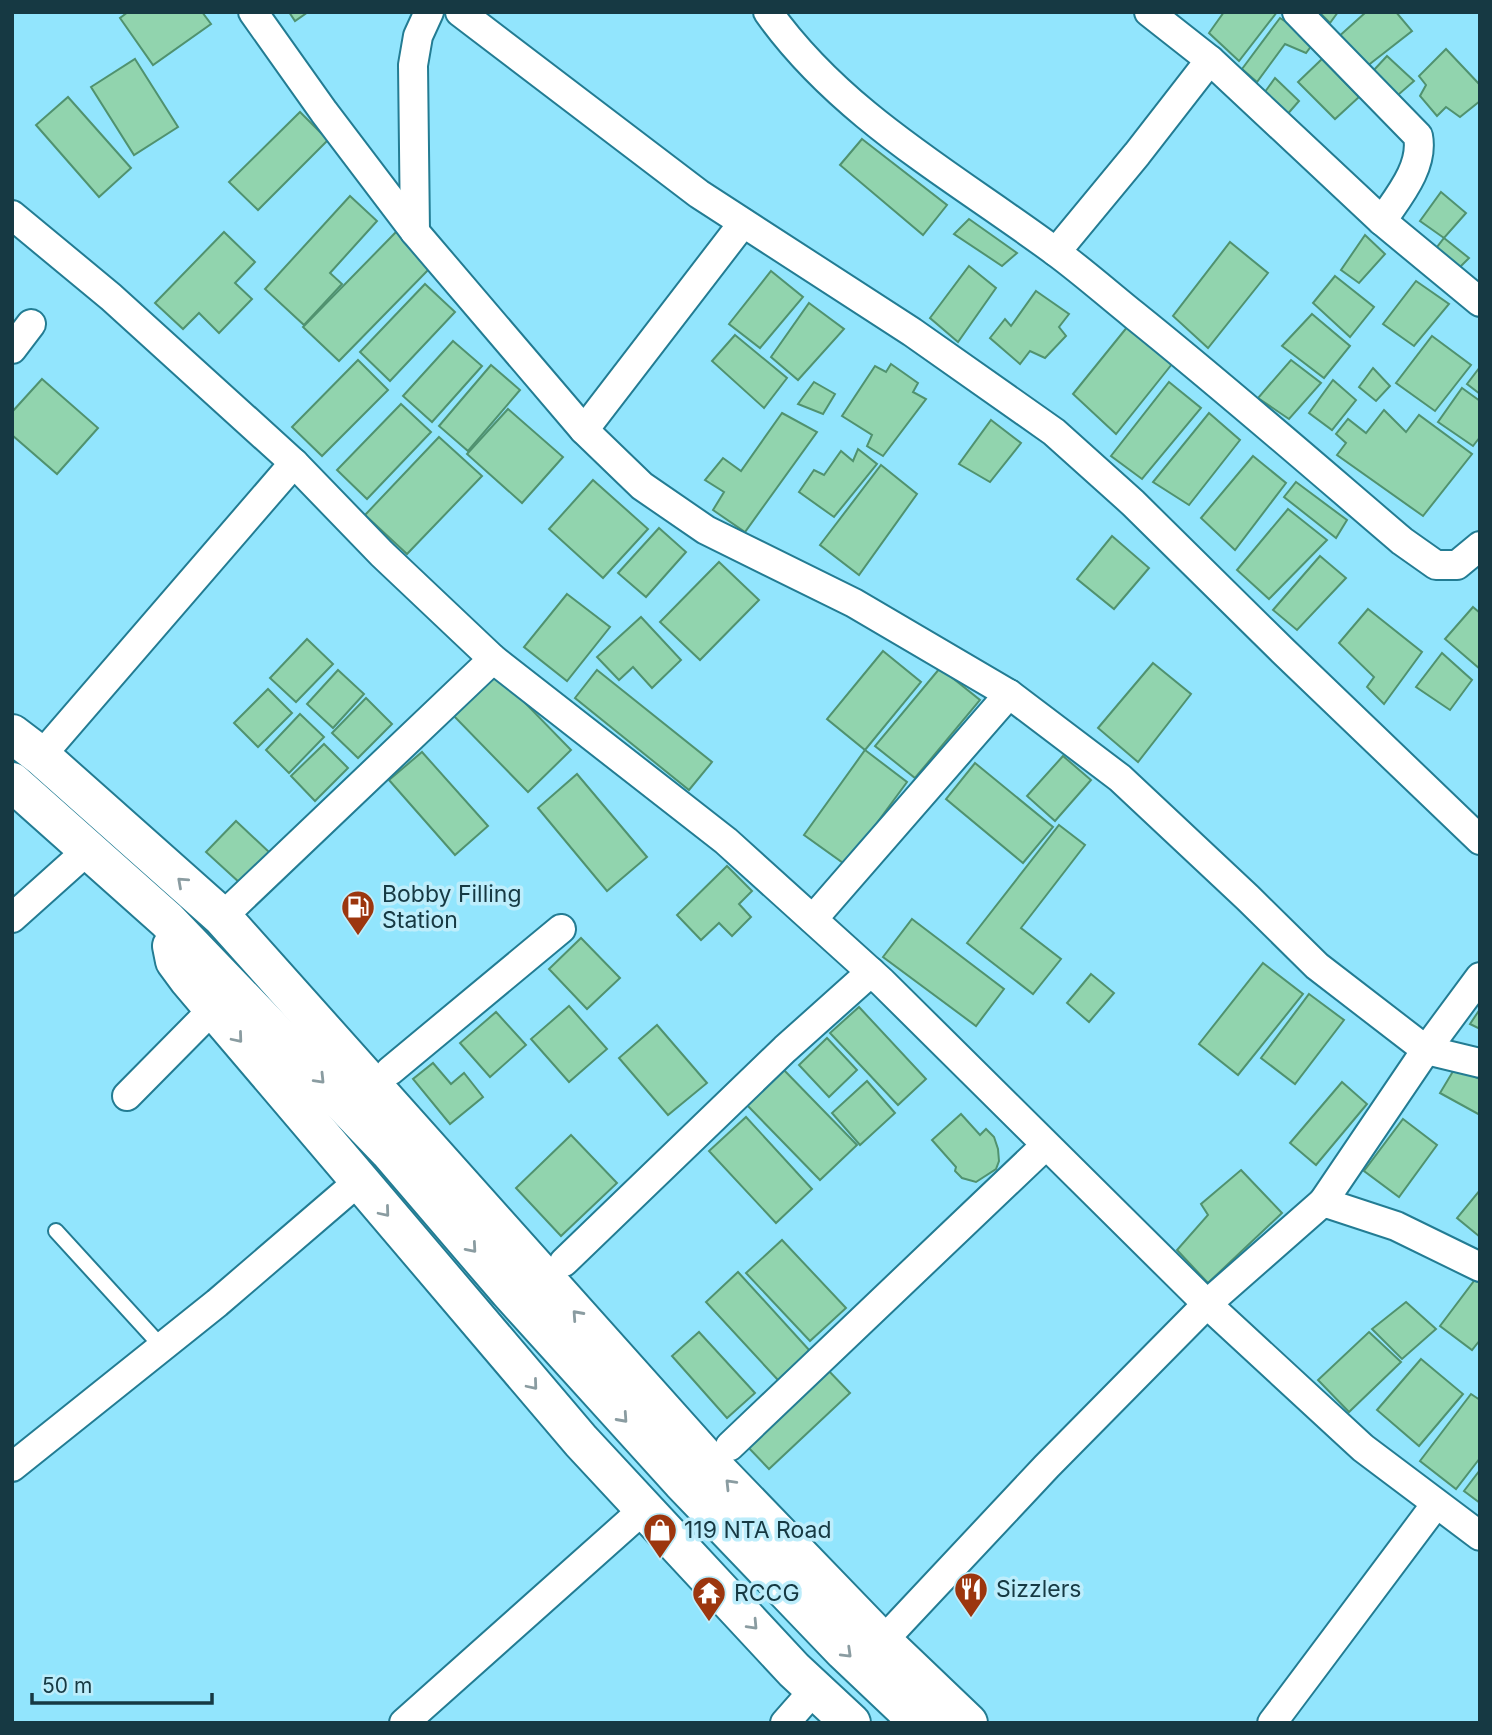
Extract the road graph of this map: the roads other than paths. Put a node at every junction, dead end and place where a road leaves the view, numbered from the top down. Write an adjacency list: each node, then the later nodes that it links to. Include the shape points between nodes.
1 (253, 12): 11 (street)
2 (429, 12): 11 (street, via 412,65)
3 (460, 12): 10 (street, via 698,194)
4 (768, 12): 12 (street, via 828,82 916,155)
5 (1149, 12): 7 (street)
6 (1297, 12): 9 (street, via 1418,136 1418,157 1409,179)
7 (1210, 60): 9 (street); 12 (street)
8 (12, 215): 17 (street, via 111,296)
9 (1382, 221): 13 (street)
10 (743, 223): 16 (street); 23 (street, via 912,332 1054,432)
11 (415, 232): 16 (street)
12 (1056, 252): 18 (street, via 1436,565 1457,565)
13 (1480, 302)
14 (31, 324): 15 (street)
15 (12, 349)
16 (584, 430): 20 (street, via 642,486 706,530 854,603)
17 (294, 463): 19 (street); 21 (street)
18 (1480, 545)
19 (493, 659): 26 (street, via 726,841); 28 (street)
20 (1009, 694): 26 (street); 33 (street, via 1120,778 1317,966)
21 (27, 745): 28 (main road, one-way to 21)
22 (12, 782): 24 (main road)
23 (1480, 840)
24 (89, 849): 25 (street); 27 (main road)
25 (12, 918)
26 (813, 919): 30 (street)
27 (167, 920): 32 (main road, via 175,961); 55 (main road, one-way to 55, via 389,1151 682,1482)
28 (230, 926): 35 (main road, via 281,951); 56 (main road, one-way to 28, via 711,1464)
29 (561, 929): 35 (street)
30 (871, 972): 37 (street); 41 (street)
31 (1480, 977): 33 (street)
32 (213, 1009): 36 (street); 38 (main road, one-way to 38)
33 (1426, 1050): 34 (street); 39 (street)
34 (1480, 1063)
35 (390, 1071): 41 (main road)
36 (127, 1096)
37 (1045, 1146): 43 (street); 45 (street)
38 (359, 1181): 44 (street); 48 (main road, one-way to 48)
39 (1323, 1202): 42 (street, via 1396,1226); 43 (street)
40 (56, 1231): 44 (lane)
41 (564, 1262): 45 (main road)
42 (1480, 1268)
43 (1207, 1304): 47 (street, via 1363,1448); 50 (street)
44 (162, 1347): 46 (street)
45 (730, 1446): 50 (main road)
46 (12, 1467)
47 (1436, 1504): 49 (street); 58 (street)
48 (644, 1509): 51 (main road, one-way to 51); 52 (street)
49 (1480, 1536)
50 (896, 1627): 57 (main road)
51 (814, 1689): 53 (street); 54 (main road)
52 (404, 1723)
53 (785, 1723)
54 (851, 1723)
55 (920, 1723)
56 (968, 1723)
57 (999, 1723)
58 (1272, 1723)

